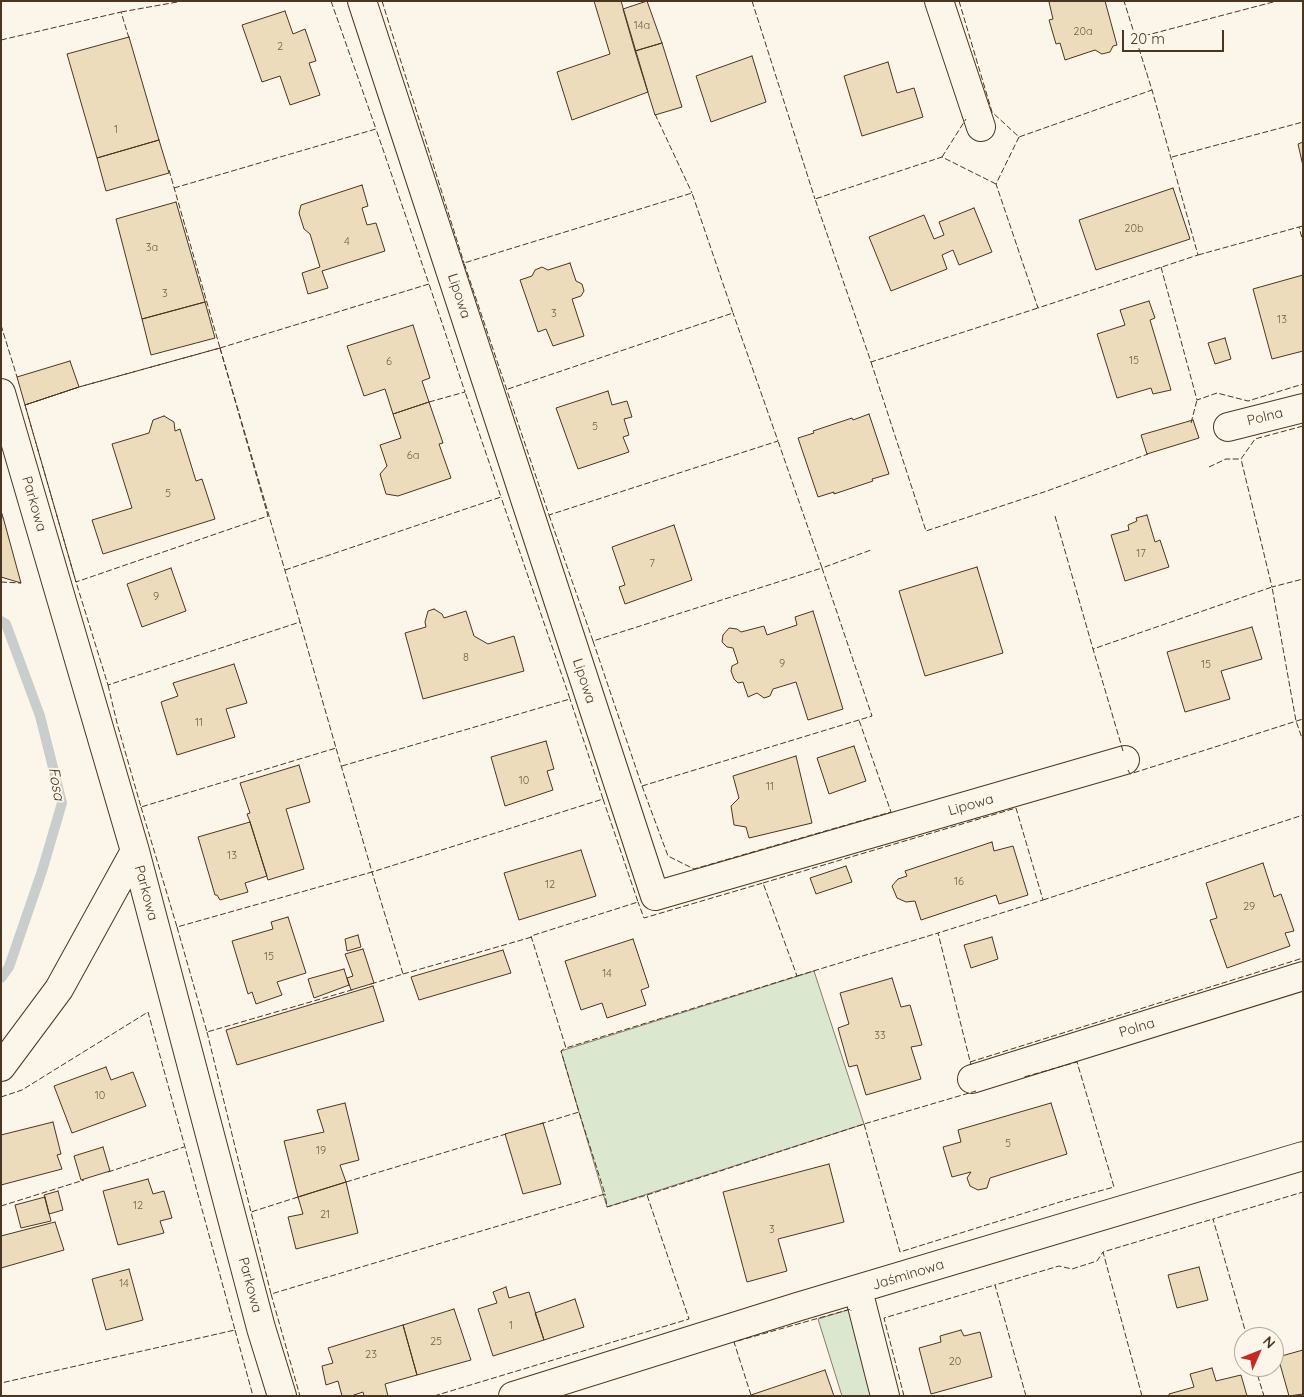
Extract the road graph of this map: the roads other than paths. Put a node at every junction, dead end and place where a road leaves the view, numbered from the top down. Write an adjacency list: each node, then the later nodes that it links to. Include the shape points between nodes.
1 (362, 1): 7 (street, Lipowa, via 654,896)
2 (939, 1): 3 (street)
3 (981, 127)
4 (1, 393): 8 (street, Parkowa)
5 (1303, 408): 6 (street, Polna)
6 (1228, 427)
7 (1125, 760)
8 (135, 851): 10 (street, via 59,989); 14 (street, Parkowa)
9 (1303, 976): 11 (street, Polna)
10 (1, 1067)
11 (972, 1079)
12 (1303, 1156): 13 (street, Jaśminowa)
13 (858, 1290): 15 (street, Jaśminowa); 16 (street)
14 (282, 1396)
15 (513, 1396)
16 (885, 1396)

